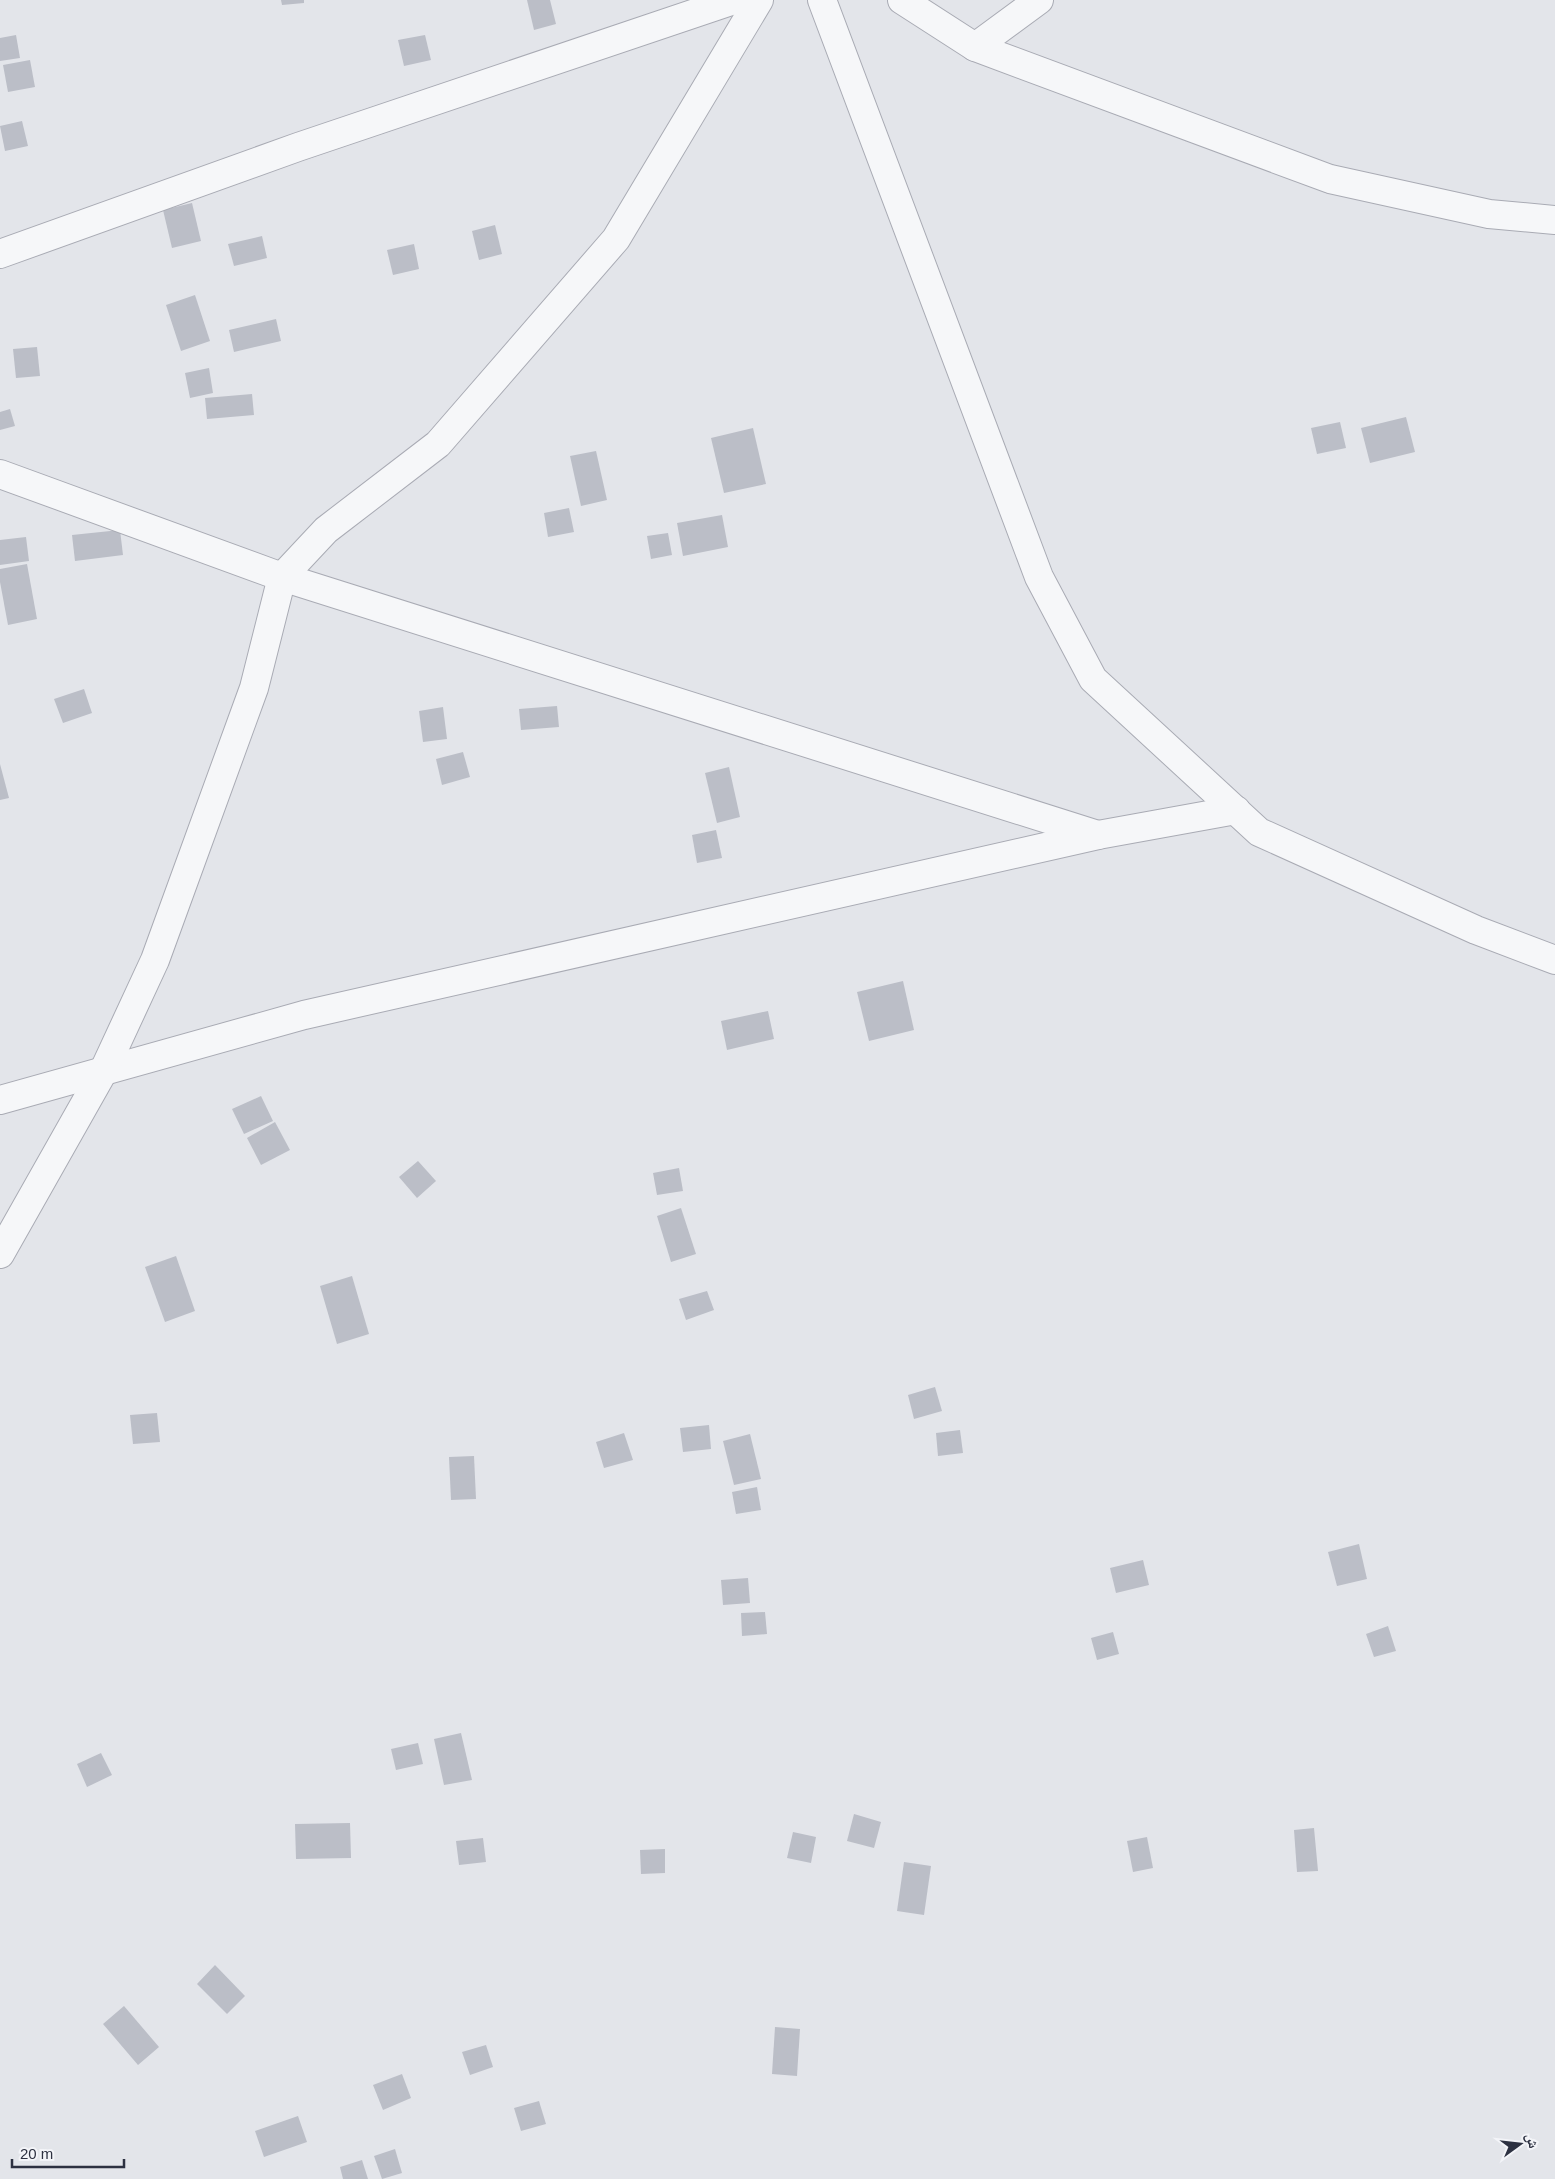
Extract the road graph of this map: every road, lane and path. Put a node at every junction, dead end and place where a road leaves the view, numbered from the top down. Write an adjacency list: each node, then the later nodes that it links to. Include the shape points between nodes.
1 (734, 0): 8 (street, via 298,147)
2 (759, 0): 10 (street, via 616,239 438,444 326,530)
3 (822, 0): 11 (street, via 1039,577 1093,679)
4 (902, 0): 6 (street)
5 (1039, 0): 6 (street)
6 (976, 46): 7 (street, via 1330,179 1489,214)
7 (1555, 220)
8 (0, 254)
9 (0, 474): 10 (street)
10 (282, 577): 12 (street); 14 (street, via 251,697 155,960)
11 (1236, 810): 12 (street); 13 (street, via 1259,832 1476,930)
12 (1098, 835): 14 (street, via 304,1015)
13 (1555, 960)
14 (104, 1070): 15 (street); 16 (street)
15 (0, 1100)
16 (0, 1254)

